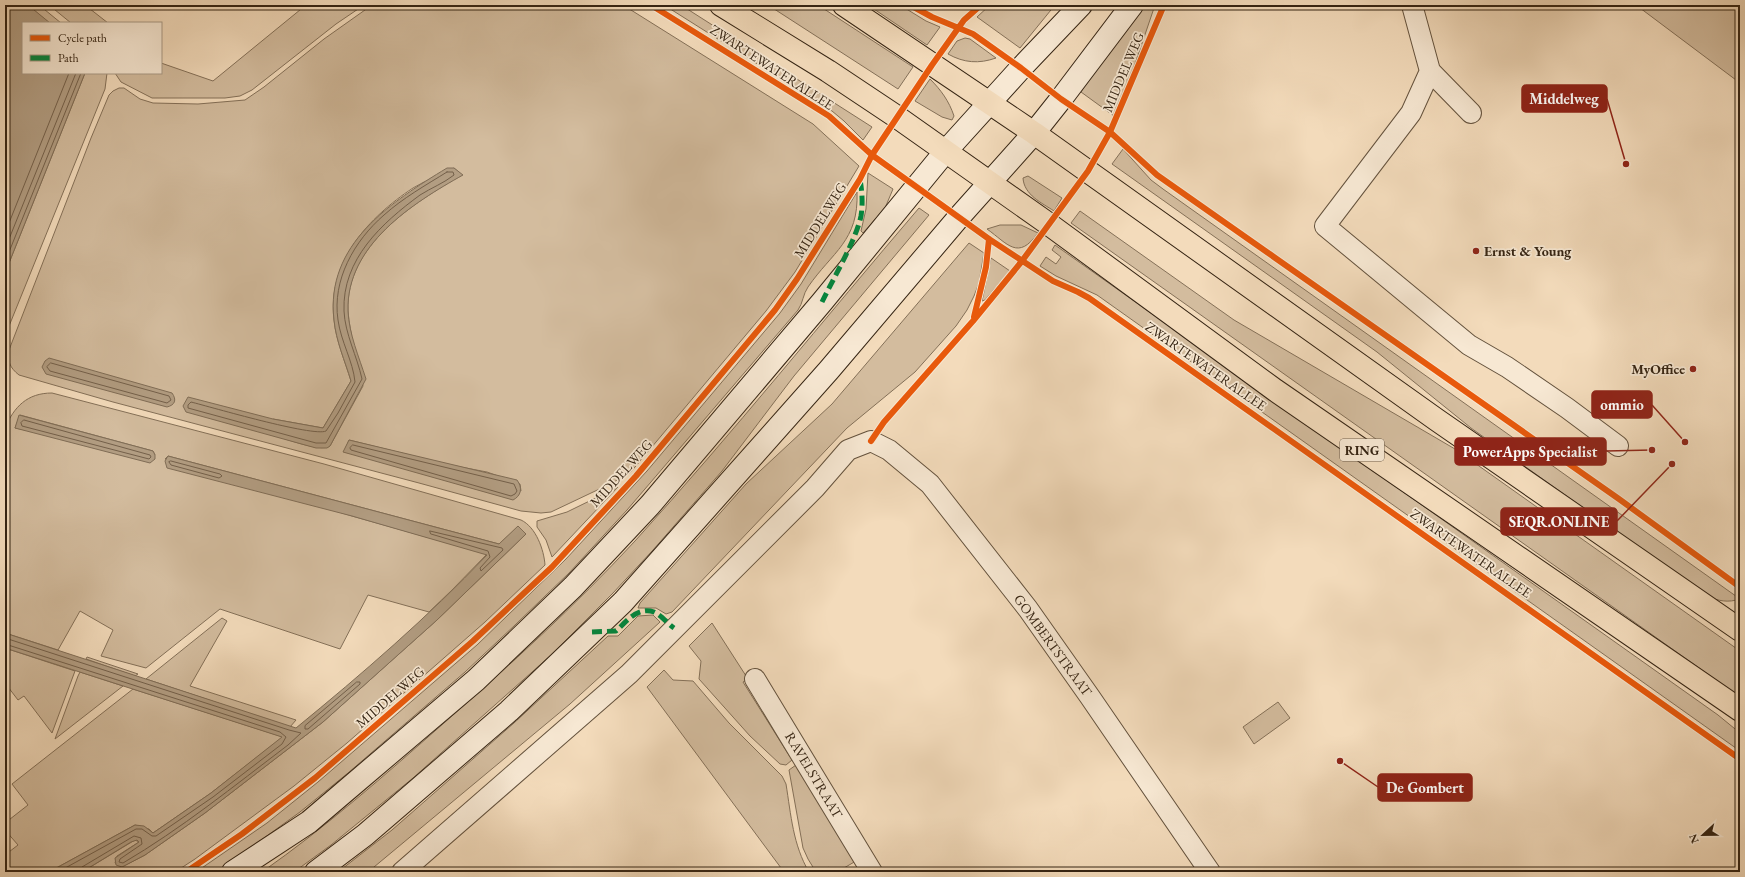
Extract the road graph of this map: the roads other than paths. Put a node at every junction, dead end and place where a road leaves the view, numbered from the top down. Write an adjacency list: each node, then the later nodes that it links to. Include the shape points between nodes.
1 (721, 5): 10 (main road, ZWARTEWATERALLEE / RING, via 828,71)
2 (844, 5): 7 (main road)
3 (1081, 5): 7 (main road)
4 (1132, 5): 9 (main road, MIDDELWEG)
5 (1412, 5): 6 (street)
6 (1430, 71): 8 (street); 12 (street, via 1411,112 1325,226 1469,346 1507,367)
7 (990, 103): 9 (main road); 10 (main road)
8 (1471, 113)
9 (1034, 133): 11 (main road, MIDDELWEG); 13 (main road, via 1431,416)
10 (946, 152): 11 (main road, ZWARTEWATERALLEE / RING); 16 (main road, via 655,499 573,587 476,680 349,789 309,822)
11 (990, 183): 15 (main road, ZWARTEWATERALLEE / RING, via 1281,395); 17 (main road, MIDDELWEG, via 829,370 623,602 509,711 370,830)
12 (1618, 446)
13 (1740, 630)
14 (755, 679): 19 (street, RAVELSTRAAT)
15 (1740, 710)
16 (233, 872)
17 (316, 872)
18 (402, 872): 20 (street, GOMBERTSTRAAT, via 628,674 815,488 848,450 870,441 889,450 930,484 1032,615)
19 (872, 872)
20 (1210, 872)

